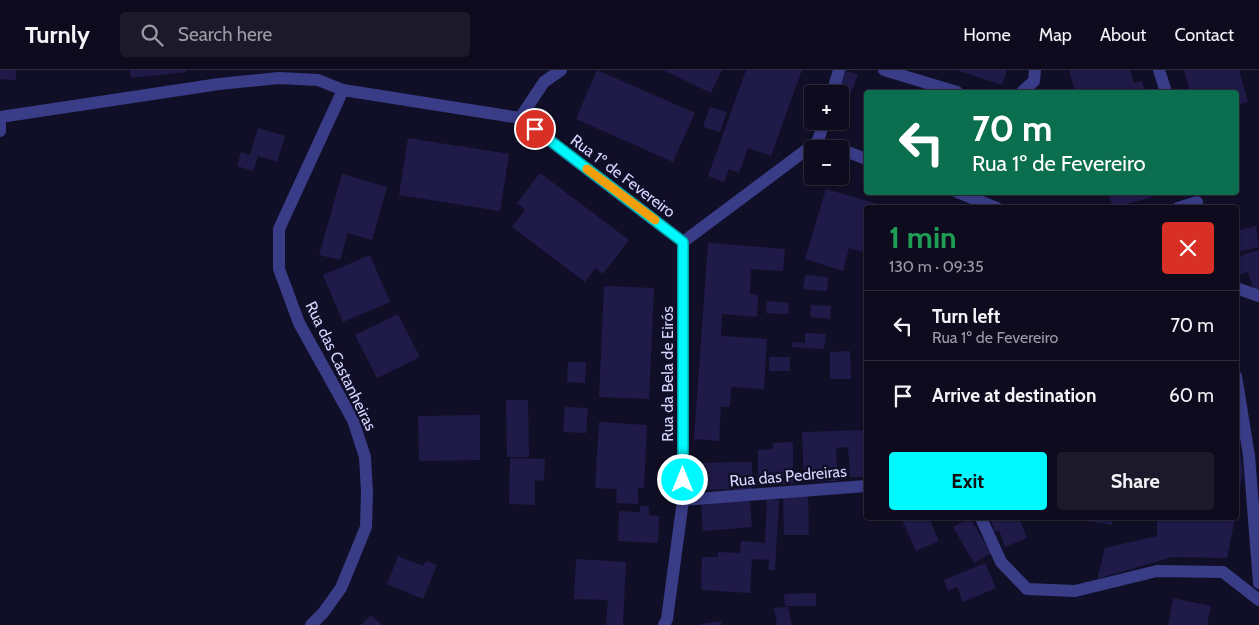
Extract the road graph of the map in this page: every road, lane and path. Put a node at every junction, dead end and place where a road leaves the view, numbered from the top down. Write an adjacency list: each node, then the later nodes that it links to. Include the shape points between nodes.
1 (562, 70): 12 (street, via 544,82)
2 (839, 70): 6 (street)
3 (884, 70): 8 (street)
4 (1035, 70): 9 (street, via 1034,81)
5 (1159, 70): 10 (street)
6 (835, 85)
7 (343, 90): 11 (street, via 318,80 279,78); 12 (street); 28 (street, Rua das Castanheiras, via 279,229 279,269 299,323 353,420 365,457 366,527 341,588)
8 (949, 90)
9 (1024, 90)
10 (1165, 90)
11 (0, 117): 13 (street)
12 (520, 118): 19 (street, Rua 1º de Fevereiro)
13 (0, 131)
14 (804, 151): 19 (street)
15 (849, 152): 16 (street)
16 (864, 158)
17 (964, 195): 18 (street)
18 (990, 205)
19 (683, 242): 24 (street, Rua da Bela de Eirós)
20 (1239, 289): 21 (street)
21 (1259, 296)
22 (1239, 394): 26 (street, via 1249,456)
23 (864, 486): 24 (street, Rua das Pedreiras)
24 (682, 500): 29 (street, Rua da Bela de Eirós)
25 (982, 520): 27 (street, via 1001,562 1027,589 1075,592 1157,571 1223,572)
26 (1259, 583)
27 (1259, 600)
28 (311, 625)
29 (664, 625)

